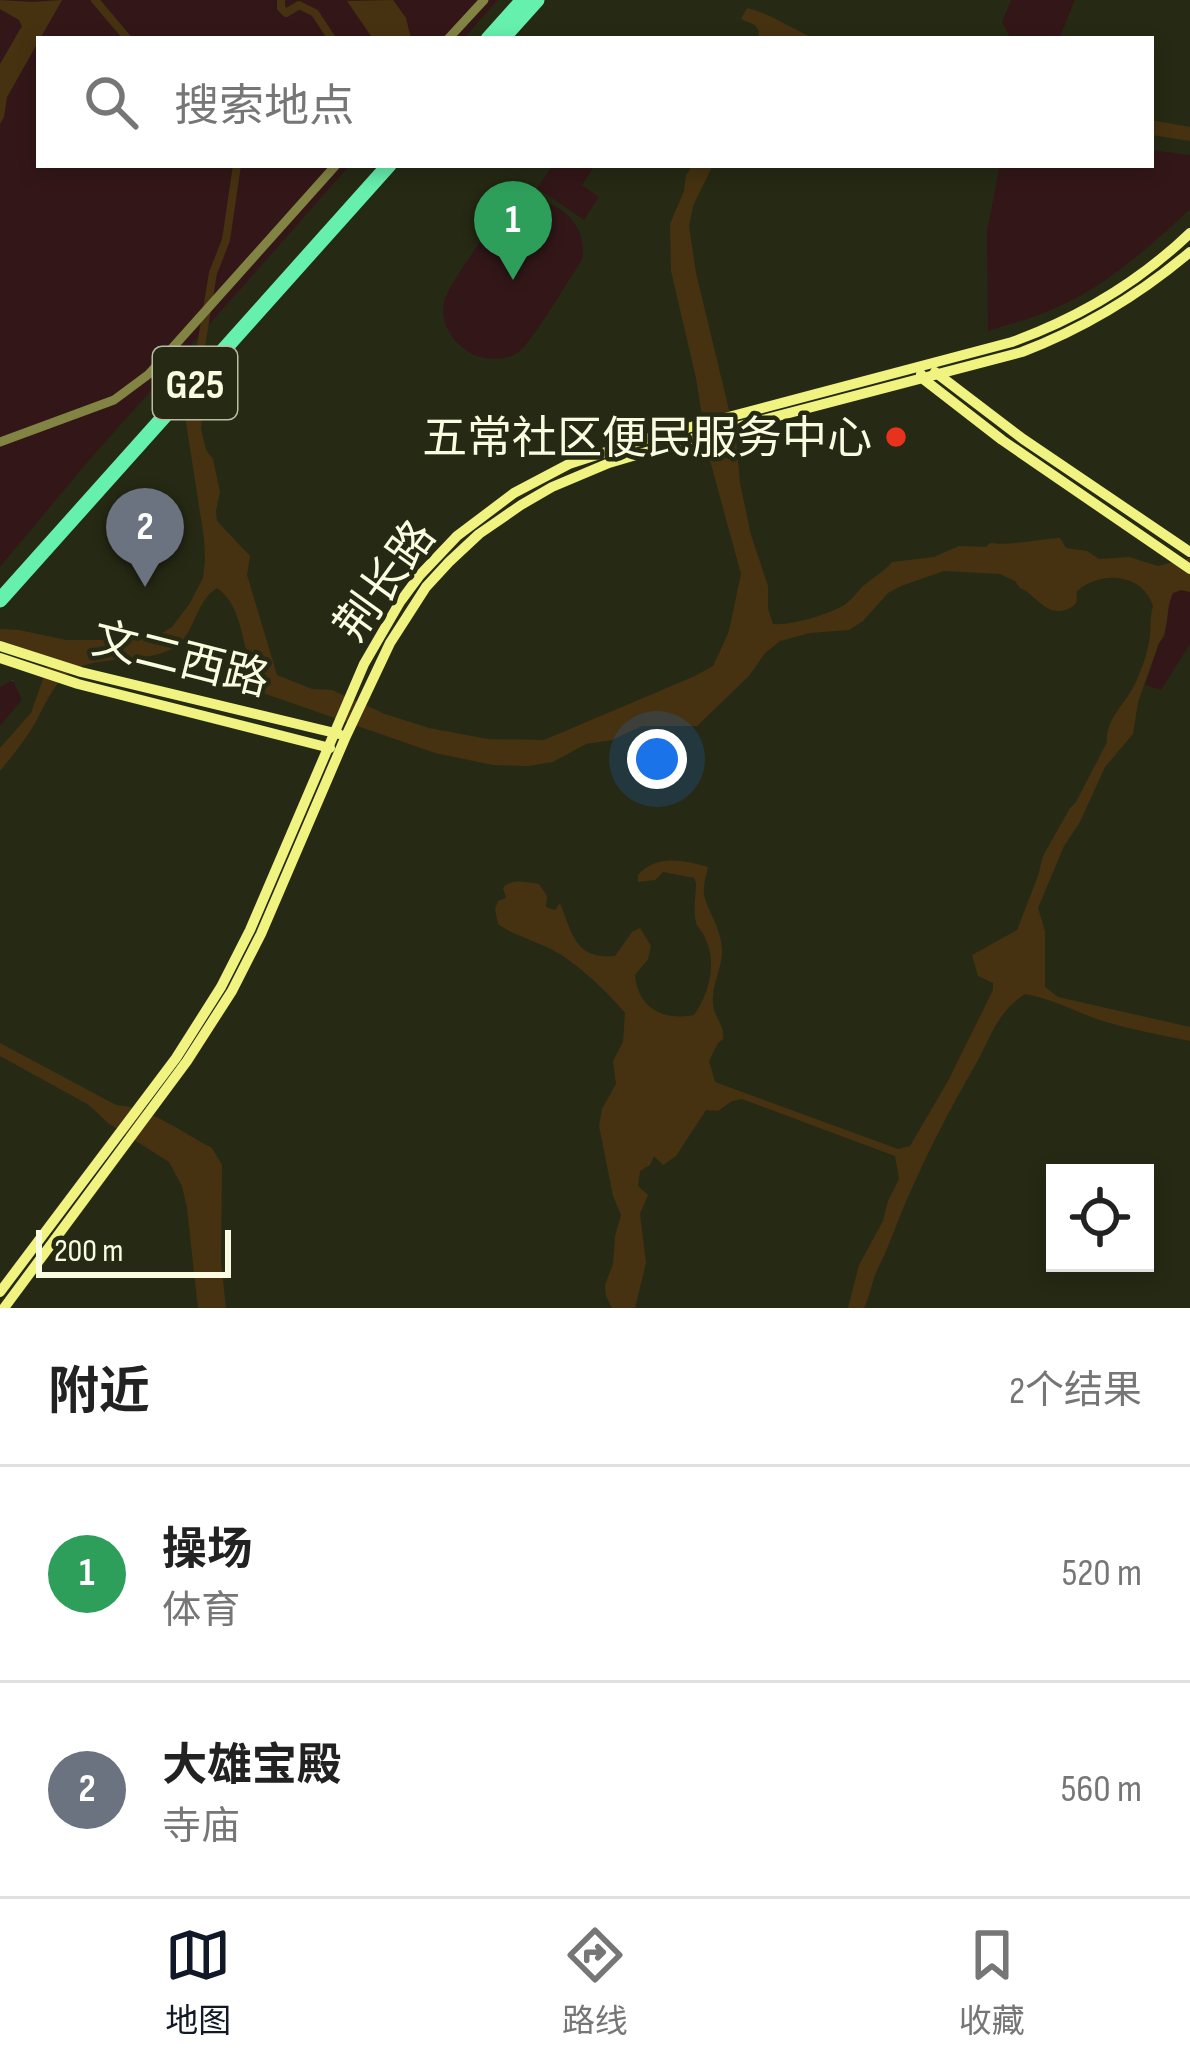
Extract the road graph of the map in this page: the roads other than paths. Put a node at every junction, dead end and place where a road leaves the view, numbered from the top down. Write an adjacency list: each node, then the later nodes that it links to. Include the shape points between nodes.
1 (484, 0): 4 (street)
2 (523, 0): 5 (highway)
3 (537, 0): 6 (highway)
4 (451, 36)
5 (491, 36)
6 (505, 36)
7 (333, 168): 14 (street, via 161,364 114,400)
8 (373, 168): 17 (highway, G25)
9 (386, 168): 18 (highway, G25)
10 (1190, 233): 12 (main road, 荆长路, via 1090,308)
11 (1190, 252): 12 (main road, 荆长路, via 1101,317 1022,352)
12 (927, 370): 13 (main road, 荆长路); 15 (main road); 16 (main road, via 1002,440)
13 (693, 432): 25 (main road, 荆长路, via 575,477 479,534 417,600); 25 (main road, 荆长路, via 569,464 472,524 400,602 351,692)
14 (0, 442)
15 (1190, 552)
16 (1190, 569)
17 (0, 585)
18 (0, 600)
19 (0, 646): 22 (main road, 文二西路)
20 (0, 658): 21 (main road, 文二西路)
21 (22, 667): 22 (main road, 文二西路); 23 (main road)
22 (45, 668): 24 (main road, 文二西路)
23 (0, 669)
24 (79, 678): 25 (main road, 文二西路); 26 (main road, 文二西路)
25 (343, 728): 26 (main road, 荆长路)
26 (334, 749): 27 (main road, 荆长路, via 221,987)
27 (122, 1137): 28 (main road, 荆长路); 29 (main road, 荆长路)
28 (0, 1292)
29 (4, 1308)

